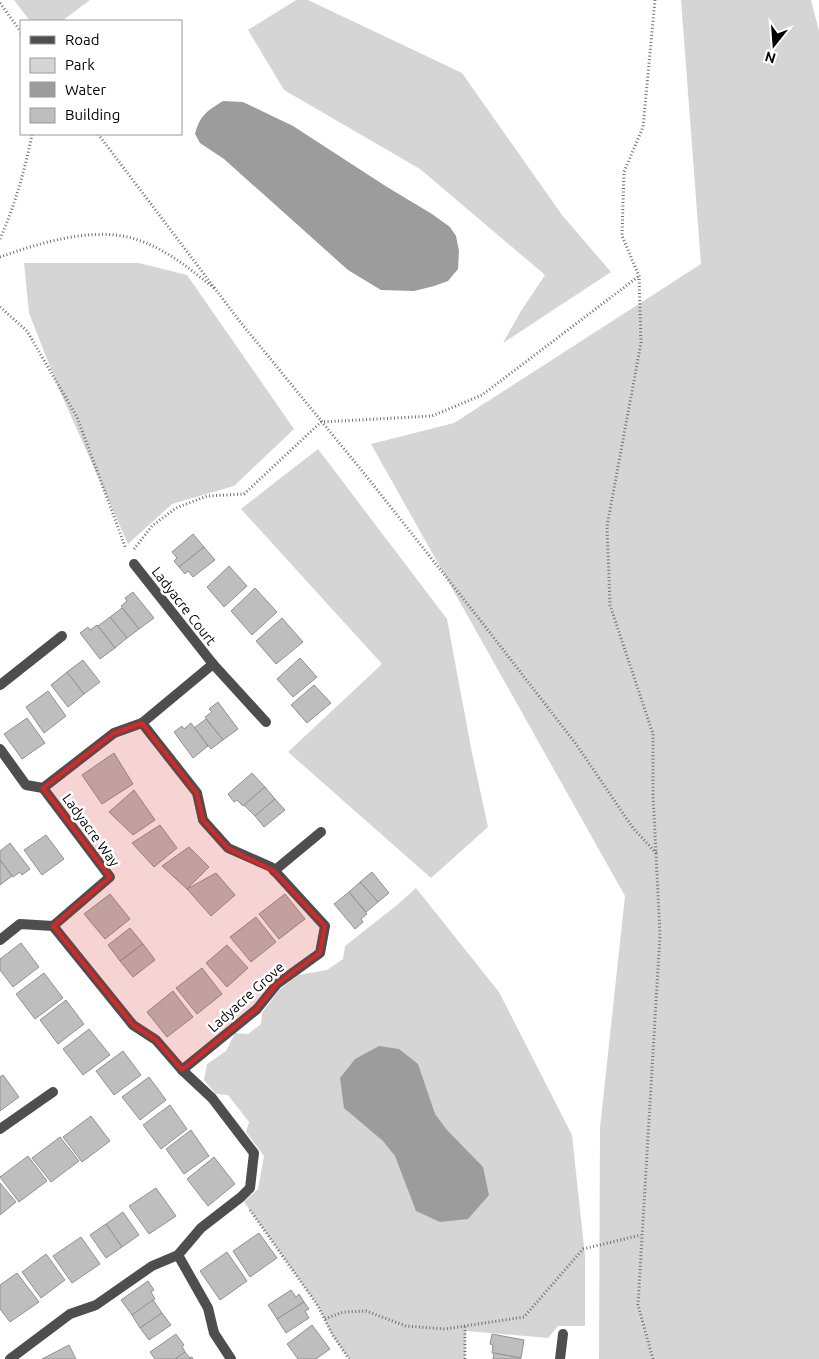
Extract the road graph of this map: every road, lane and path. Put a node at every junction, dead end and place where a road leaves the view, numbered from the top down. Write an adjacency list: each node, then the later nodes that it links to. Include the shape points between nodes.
1 (655, 0): 8 (path, via 643,127 624,172 622,236)
2 (0, 3): 3 (path)
3 (20, 31)
4 (32, 135): 6 (path, via 11,214)
5 (99, 135): 9 (path)
6 (0, 239)
7 (0, 257): 9 (path, via 56,240 112,235 135,239 158,249)
8 (639, 276): 11 (path, via 482,395 432,416); 21 (path, via 641,343 607,526 610,605 653,734)
9 (218, 291): 11 (path)
10 (0, 307): 11 (path, via 27,331 77,417 129,556 152,526 176,508 207,496 244,494)
11 (322, 422): 21 (path, via 477,616 576,744 633,828)
12 (134, 564): 14 (street, Ladyacre Court)
13 (62, 636): 15 (street)
14 (213, 664): 16 (street, Ladyacre Court); 17 (street, Ladyacre Court)
15 (0, 685)
16 (266, 722)
17 (142, 723): 19 (street, Ladyacre Court, via 114,733); 22 (street, Ladyacre Grove, via 197,793 203,820 228,848)
18 (0, 749): 19 (street, via 26,785)
19 (43, 788): 23 (street, Ladyacre Way, via 110,877)
20 (321, 832): 22 (street)
21 (657, 854): 29 (path, via 660,935)
22 (274, 870): 25 (street, Ladyacre Grove, via 325,926 320,953 277,984 257,1009)
23 (53, 926): 24 (street, via 20,924); 25 (street, via 133,1025 156,1040)
24 (0, 940)
25 (182, 1070): 28 (street, via 212,1098 254,1153 250,1188)
26 (53, 1092): 27 (street)
27 (0, 1129)
28 (241, 1197): 30 (street, via 201,1228); 31 (path)
29 (641, 1235): 32 (path, via 583,1249 524,1318); 39 (path, via 638,1305)
30 (178, 1255): 34 (street, via 152,1266 96,1306 70,1314); 35 (street, via 208,1308 214,1333)
31 (325, 1319): 32 (path, via 343,1312 366,1311 406,1326 445,1329); 36 (path)
32 (465, 1326): 37 (path)
33 (562, 1334): 38 (street)
34 (10, 1359)
35 (231, 1359)
36 (349, 1359)
37 (465, 1359)
38 (560, 1359)
39 (654, 1359)

